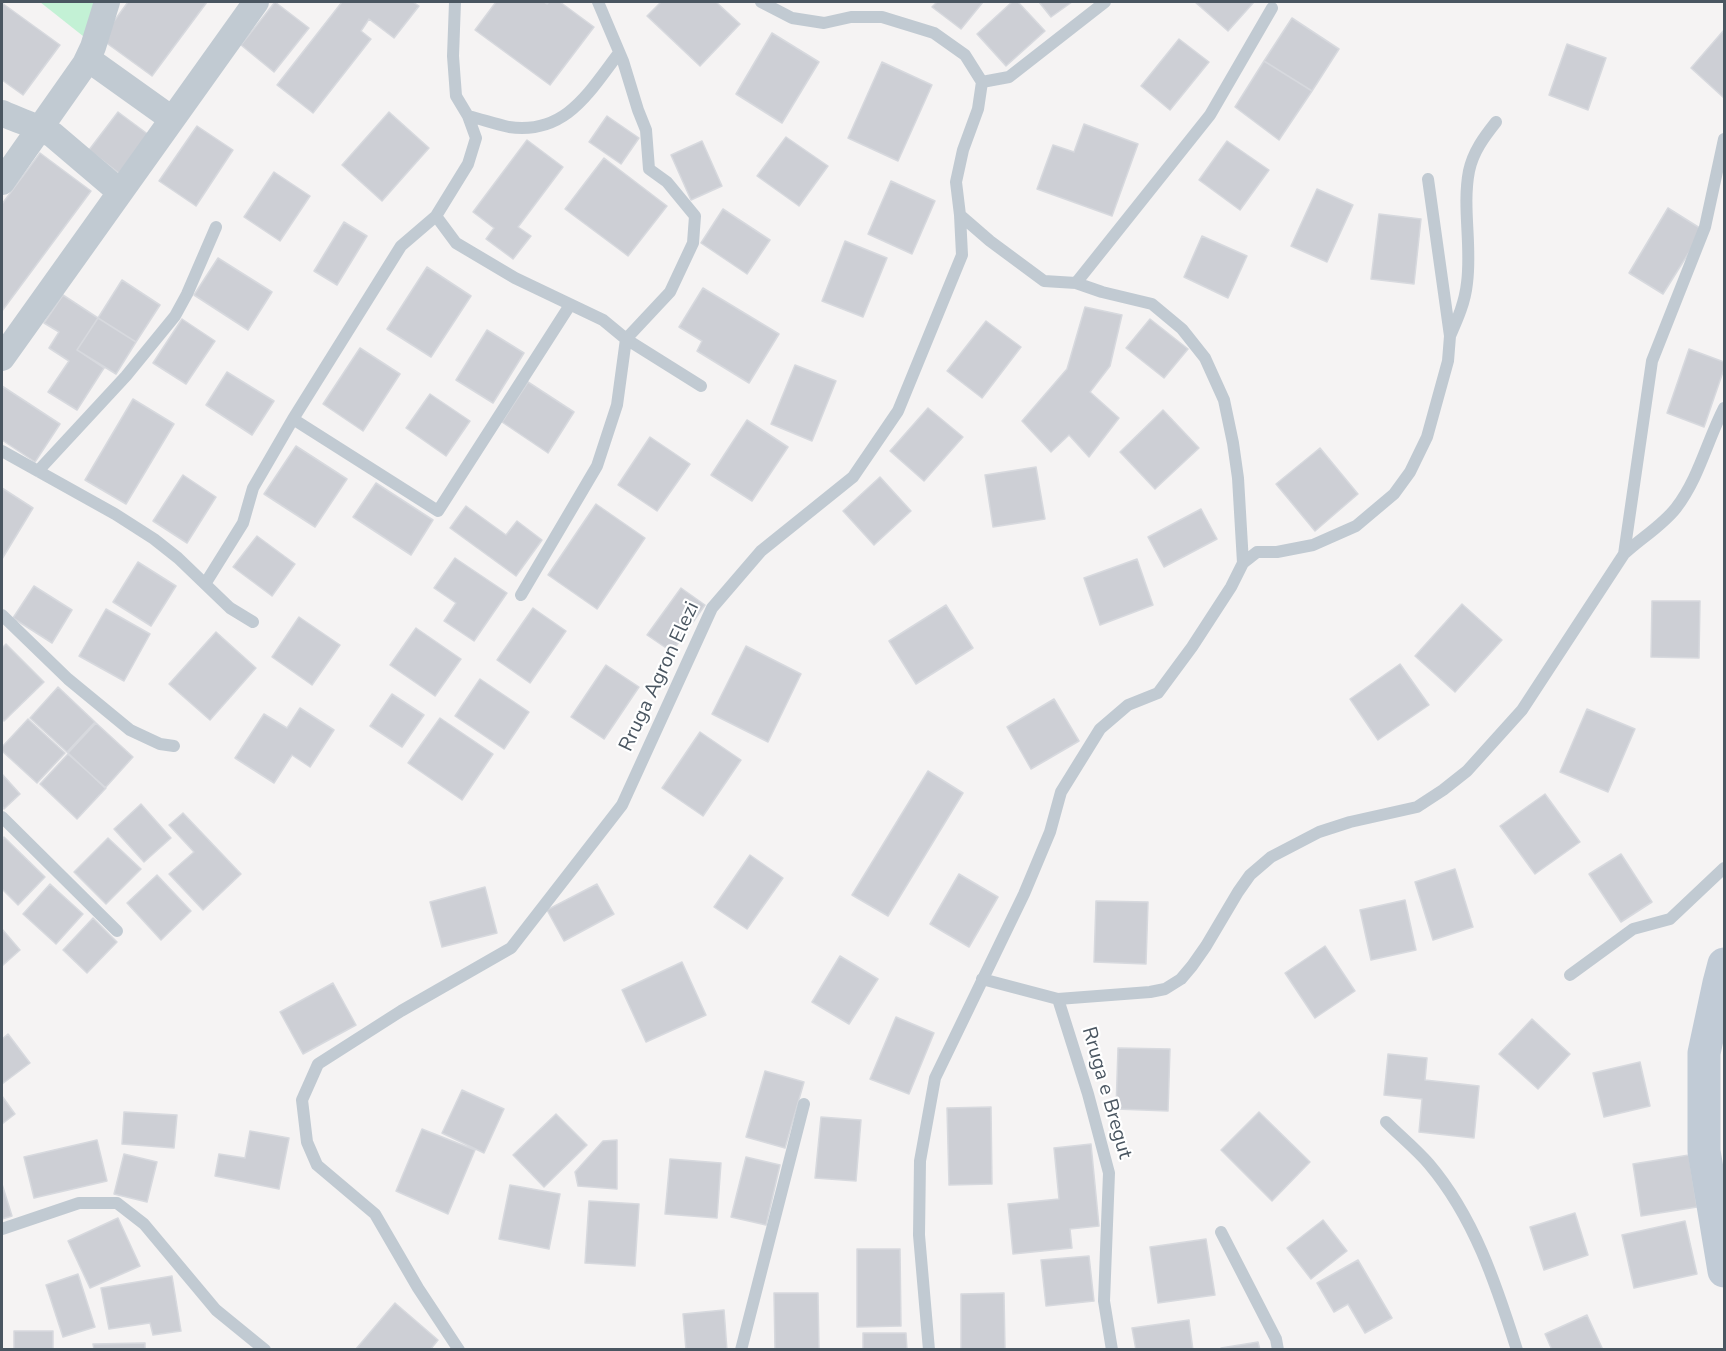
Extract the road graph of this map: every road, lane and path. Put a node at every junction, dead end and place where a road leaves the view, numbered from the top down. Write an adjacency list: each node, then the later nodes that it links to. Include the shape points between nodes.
1 (107, 2): 9 (street)
2 (256, 2): 13 (street)
3 (455, 2): 12 (lane, via 456,96)
4 (598, 2): 8 (lane)
5 (761, 2): 10 (lane, via 792,18 824,23 882,16 934,33 965,55)
6 (1105, 2): 10 (lane, via 1010,77)
7 (1272, 8): 23 (lane, via 1210,115)
8 (619, 53): 12 (lane, via 577,107 554,122 532,128 509,127); 26 (lane, via 646,130 649,170 667,182 694,216 693,243 670,292)
9 (88, 59): 13 (street); 15 (street)
10 (982, 82): 20 (lane, Rruga Agron Elezi, via 956,182)
11 (2, 113): 15 (street)
12 (468, 116): 21 (lane, via 476,138 468,164)
13 (172, 119): 19 (street)
14 (1496, 122): 25 (lane, via 1480,143 1469,170 1467,282)
15 (40, 128): 18 (street); 19 (street)
16 (1725, 139): 33 (lane, via 1706,227 1652,361)
17 (1428, 179): 25 (lane)
18 (2, 182)
19 (120, 192): 27 (street)
20 (960, 215): 23 (lane, via 1044,281); 53 (lane, Rruga Agron Elezi, via 962,255 898,411 853,477 760,550 712,608 622,805 511,948 318,1064 302,1100 307,1142 317,1165 375,1214)
21 (436, 216): 24 (lane, via 456,243 514,278); 30 (lane, via 400,246)
22 (216, 227): 32 (lane, via 175,316 126,376)
23 (1076, 283): 34 (lane, via 1152,304 1182,329 1204,358 1224,400 1233,443)
24 (570, 305): 26 (lane, via 603,320); 30 (lane, via 438,511)
25 (1450, 336): 34 (lane, via 1448,361 1427,437 1394,494 1356,526 1313,545 1257,552)
26 (626, 339): 28 (lane); 36 (lane, via 617,405 597,466)
27 (2, 358)
28 (701, 386)
29 (1725, 408): 33 (lane, via 1688,491 1675,510)
30 (294, 419): 35 (lane, via 253,488 243,523)
31 (2, 451): 32 (lane)
32 (38, 471): 35 (lane, via 154,539)
33 (1624, 554): 46 (lane, via 1522,710 1467,771 1443,790 1417,807 1319,832 1271,857 1250,875 1192,966 1181,979 1165,988)
34 (1243, 563): 45 (lane, via 1192,647 1158,693 1128,705 1100,729 1061,792 1046,842)
35 (205, 584): 38 (lane, via 230,608)
36 (521, 595)
37 (2, 615): 39 (lane, via 68,679 130,730)
38 (253, 622)
39 (174, 746)
40 (2, 817): 42 (lane)
41 (1725, 868): 44 (lane, via 1670,919 1633,929)
42 (117, 931)
43 (1725, 964): 51 (street, via 1704,1053 1704,1151)
44 (1570, 975)
45 (982, 979): 46 (lane); 55 (lane, via 935,1078 920,1161 919,1235)
46 (1058, 999): 56 (lane, Rruga e Bregut, via 1109,1173 1104,1301)
47 (804, 1104): 54 (lane)
48 (1386, 1122): 58 (lane, via 1428,1163 1460,1207 1486,1257)
49 (2, 1229): 52 (lane, via 79,1203 117,1203 144,1224 216,1310)
50 (1221, 1232): 57 (lane)
51 (1725, 1271)
52 (265, 1350)
53 (459, 1350)
54 (741, 1350)
55 (929, 1350)
56 (1112, 1350)
57 (1278, 1350)
58 (1518, 1350)

